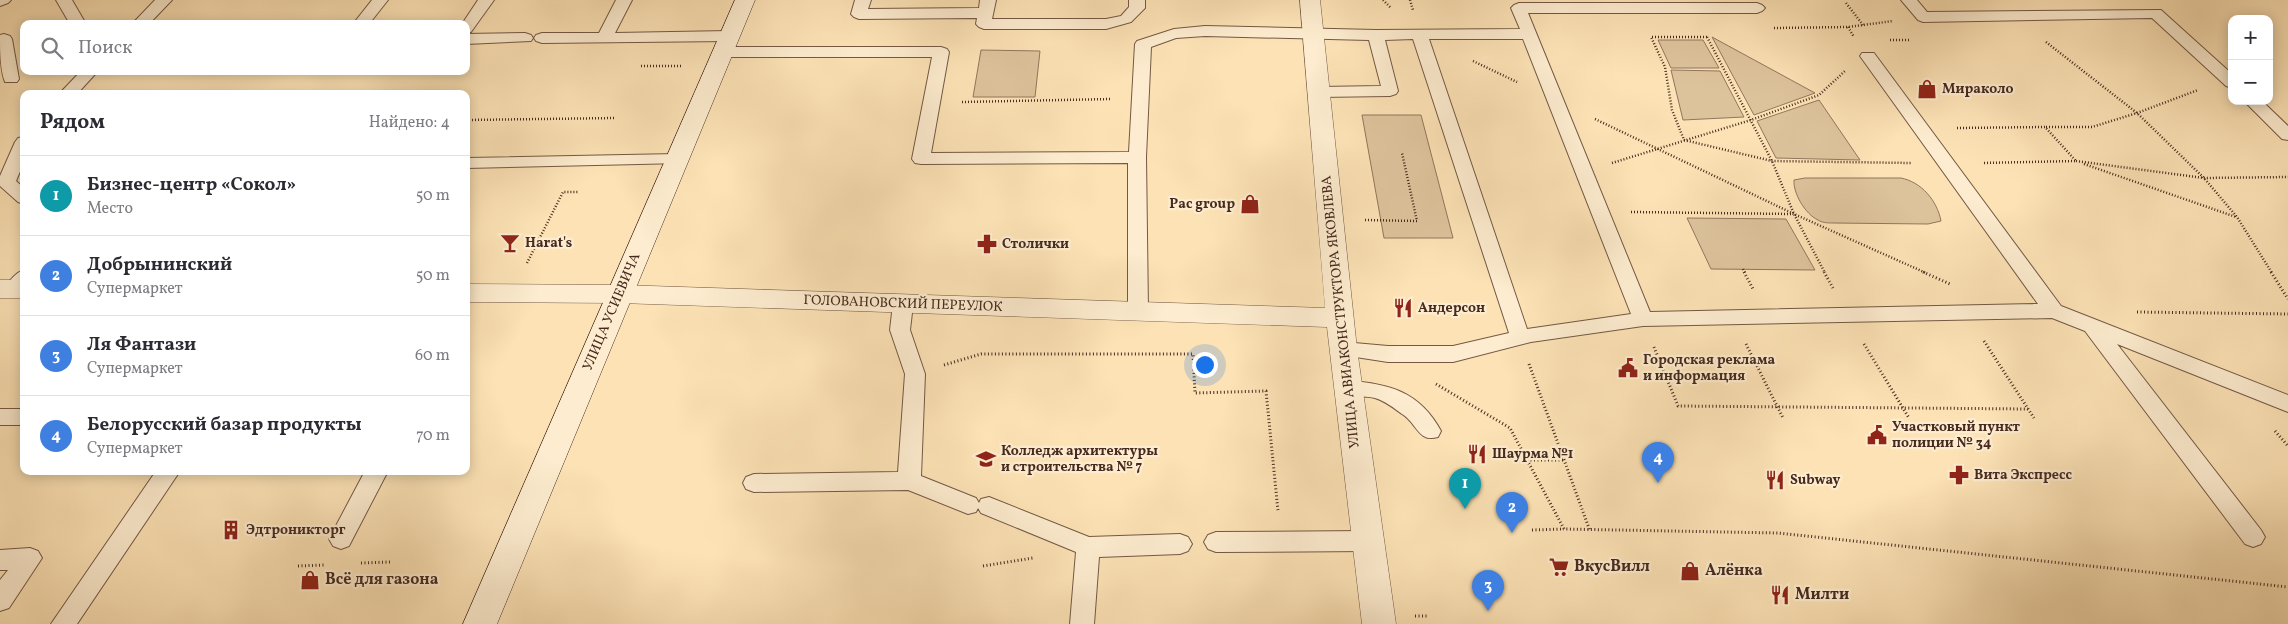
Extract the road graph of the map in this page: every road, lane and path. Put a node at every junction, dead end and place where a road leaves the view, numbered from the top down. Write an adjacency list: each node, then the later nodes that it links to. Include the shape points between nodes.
1 (64, 0): 18 (lane)
2 (164, 0): 19 (lane)
3 (380, 0): 20 (lane)
4 (486, 0): 21 (lane)
5 (624, 0): 30 (lane)
6 (744, 0): 33 (street, УЛИЦА УСИЕВИЧА)
7 (863, 0): 13 (lane, via 859,14)
8 (1137, 0): 13 (lane, via 1137,8 1126,19 1106,24 984,24)
9 (1310, 0): 23 (street, УЛИЦА АВИАКОНСТРУКТОРА ЯКОВЛЕВА)
10 (1383, 0): 24 (path)
11 (1909, 0): 17 (lane)
12 (1846, 3): 22 (path)
13 (987, 7)
14 (1692, 8): 15 (lane); 25 (lane, via 1519,8); 27 (path)
15 (1757, 8): 22 (path, via 1770,28 1848,28)
16 (2012, 16): 17 (lane); 39 (lane, via 2156,13); 48 (path)
17 (1923, 17): 22 (path)
18 (76, 20)
19 (144, 20)
20 (363, 20)
21 (470, 23)
22 (1863, 25)
23 (1314, 34): 26 (lane); 43 (street, УЛИЦА АВИАКОНСТРУКТОРА ЯКОВЛЕВА); 44 (lane, via 1205,31 1174,34 1143,44)
24 (1419, 34): 25 (lane); 26 (lane); 86 (lane)
25 (1529, 34): 45 (lane)
26 (1376, 35): 43 (lane, via 1390,92)
27 (1707, 37): 51 (path); 54 (path, via 1651,37 1665,67 1672,110)
28 (525, 38): 32 (lane)
29 (542, 38): 30 (lane)
30 (605, 38): 33 (lane)
31 (4, 39): 41 (lane)
32 (470, 39)
33 (723, 51): 36 (path); 46 (lane, via 942,52); 59 (street, УЛИЦА УСИЕВИЧА)
34 (1868, 56): 51 (path, via 1846,70 1820,95); 77 (lane)
35 (1470, 60): 45 (path)
36 (641, 66)
37 (20, 71): 41 (lane)
38 (86, 75): 42 (lane)
39 (2228, 79)
40 (2228, 82): 48 (path)
41 (5, 83)
42 (71, 90)
43 (1319, 92): 69 (street, УЛИЦА АВИАКОНСТРУКТОРА ЯКОВЛЕВА)
44 (1140, 99): 46 (path); 58 (lane)
45 (1556, 100): 55 (path); 61 (lane)
46 (932, 102): 58 (lane, via 921,159)
47 (2256, 105): 53 (lane)
48 (2137, 113): 52 (path, via 2092,127); 63 (path)
49 (616, 118): 50 (path)
50 (470, 120)
51 (1751, 120): 54 (path); 67 (path)
52 (2045, 127)
53 (2288, 135)
54 (1684, 140): 55 (path)
55 (1657, 149): 61 (path); 67 (path)
56 (20, 151): 65 (lane, via 6,182)
57 (1402, 153): 69 (path, via 1417,221)
58 (1137, 157): 76 (lane)
59 (677, 159): 60 (lane); 72 (street, УЛИЦА УСИЕВИЧА)
60 (470, 163)
61 (1585, 172): 66 (lane)
62 (2288, 177): 63 (path)
63 (2204, 178): 68 (path); 68 (path, via 2076,161)
64 (579, 192): 70 (path, via 563,192 526,265)
65 (20, 194)
66 (1600, 211): 67 (path); 84 (lane)
67 (1794, 214): 71 (path); 81 (path)
68 (2238, 217): 74 (path)
69 (1329, 219): 83 (street, УЛИЦА АВИАКОНСТРУКТОРА ЯКОВЛЕВА)
70 (534, 265)
71 (1958, 287)
72 (620, 294): 73 (street, ГОЛОВАНОВСКИЙ ПЕРЕУЛОК); 75 (street, ГОЛОВАНОВСКИЙ ПЕРЕУЛОК); 121 (street, УЛИЦА УСИЕВИЧА)
73 (470, 297)
74 (2288, 299)
75 (903, 304): 76 (street, ГОЛОВАНОВСКИЙ ПЕРЕУЛОК); 89 (lane, via 900,330)
76 (1138, 311): 83 (street, ГОЛОВАНОВСКИЙ ПЕРЕУЛОК)
77 (2054, 311): 79 (lane); 85 (lane)
78 (2132, 312): 80 (path)
79 (1966, 314): 81 (lane); 94 (path)
80 (2288, 314)
81 (1847, 315): 82 (lane); 93 (path)
82 (1733, 317): 84 (lane); 92 (path)
83 (1340, 318): 87 (street, УЛИЦА АВИАКОНСТРУКТОРА ЯКОВЛЕВА)
84 (1643, 318): 86 (lane); 92 (path, via 1678,406)
85 (2092, 326): 91 (lane); 110 (lane)
86 (1520, 338): 88 (lane, via 1453,354); 102 (path)
87 (1343, 349): 88 (lane); 90 (street, УЛИЦА АВИАКОНСТРУКТОРА ЯКОВЛЕВА)
88 (1388, 354): 101 (path, via 1510,428)
89 (915, 374): 105 (lane); 114 (path, via 981,354 1193,354 1195,393 1266,391)
90 (1347, 390): 100 (lane, via 1375,390 1391,396 1418,412); 112 (street, УЛИЦА АВИАКОНСТРУКТОРА ЯКОВЛЕВА)
91 (2288, 404)
92 (1777, 406): 93 (path); 97 (path)
93 (1902, 407): 94 (path); 98 (path)
94 (2028, 409): 99 (path)
95 (0, 417): 96 (lane)
96 (20, 417)
97 (1783, 418)
98 (1909, 418)
99 (2034, 418)
100 (1430, 432)
101 (1527, 460): 102 (path); 107 (path)
102 (1563, 460): 109 (path)
103 (166, 475): 120 (lane)
104 (375, 475): 111 (lane)
105 (909, 481): 106 (lane); 116 (lane)
106 (754, 483)
107 (1564, 529): 108 (path); 109 (path)
108 (1532, 530)
109 (1590, 531): 118 (path, via 1778,533)
110 (2253, 537)
111 (341, 539)
112 (1368, 541): 114 (lane); 123 (street, УЛИЦА АВИАКОНСТРУКТОРА ЯКОВЛЕВА)
113 (1216, 542): 114 (lane)
114 (1281, 542)
115 (1180, 544): 116 (lane)
116 (1088, 547): 122 (lane)
117 (0, 560): 119 (lane, via 30,558)
118 (2288, 587)
119 (0, 600)
120 (63, 624)
121 (480, 624)
122 (1082, 624)
123 (1379, 624)

